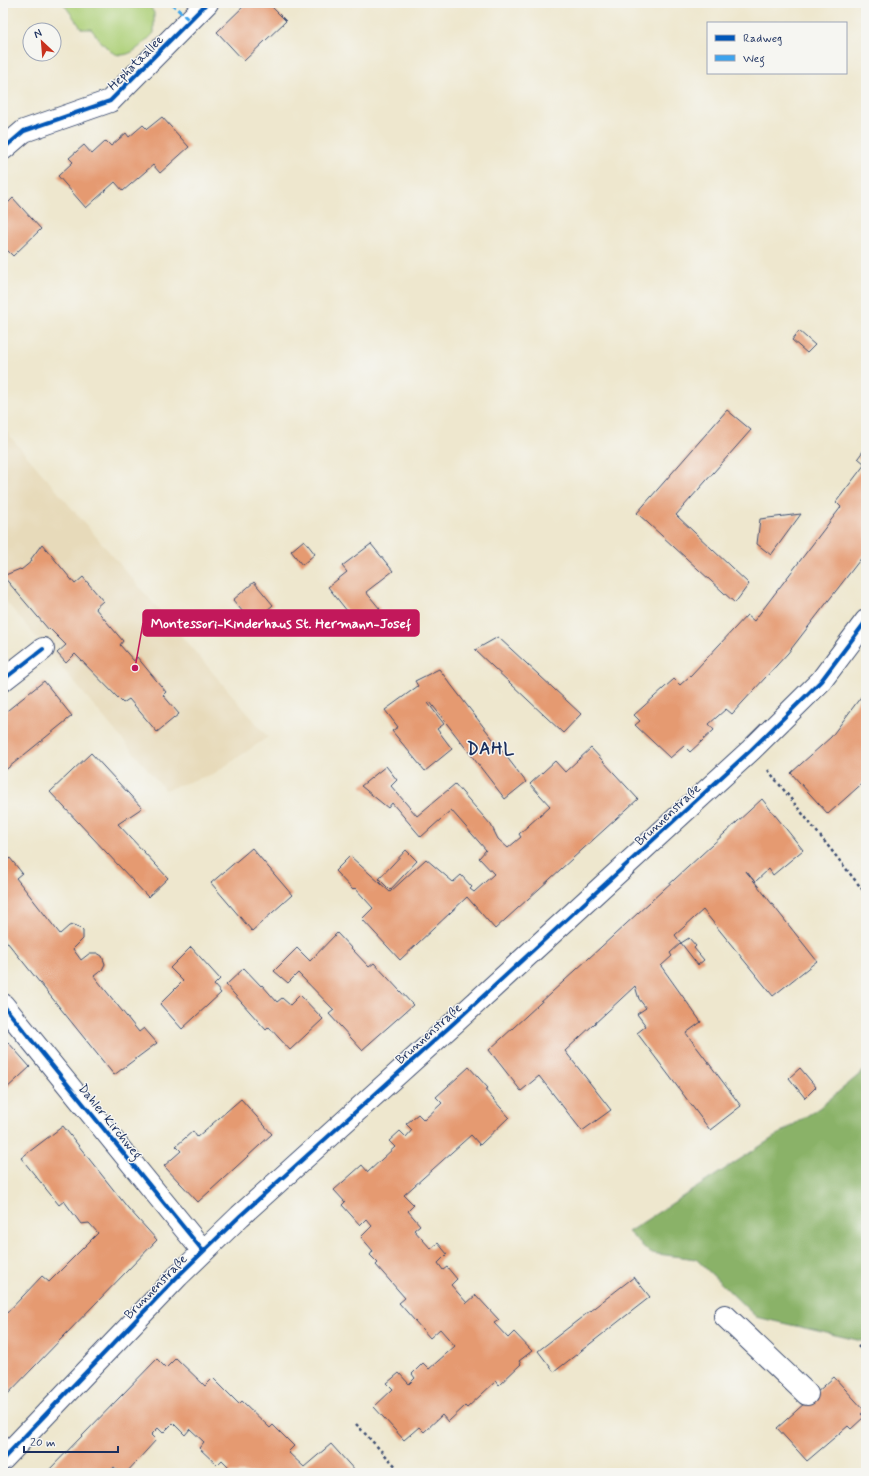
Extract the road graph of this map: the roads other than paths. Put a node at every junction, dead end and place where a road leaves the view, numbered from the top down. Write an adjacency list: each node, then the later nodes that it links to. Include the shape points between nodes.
1 (207, 3): 2 (street, Hephataallee, via 110,101 24,131)
2 (3, 149)
3 (866, 622): 7 (street, Brunnenstraße, via 821,681 752,750)
4 (43, 649): 5 (street)
5 (3, 680)
6 (3, 1004): 7 (street, Dahler Kirchweg)
7 (203, 1251): 10 (street, Brunnenstraße)
8 (725, 1316): 9 (street)
9 (807, 1394)
10 (3, 1459)

